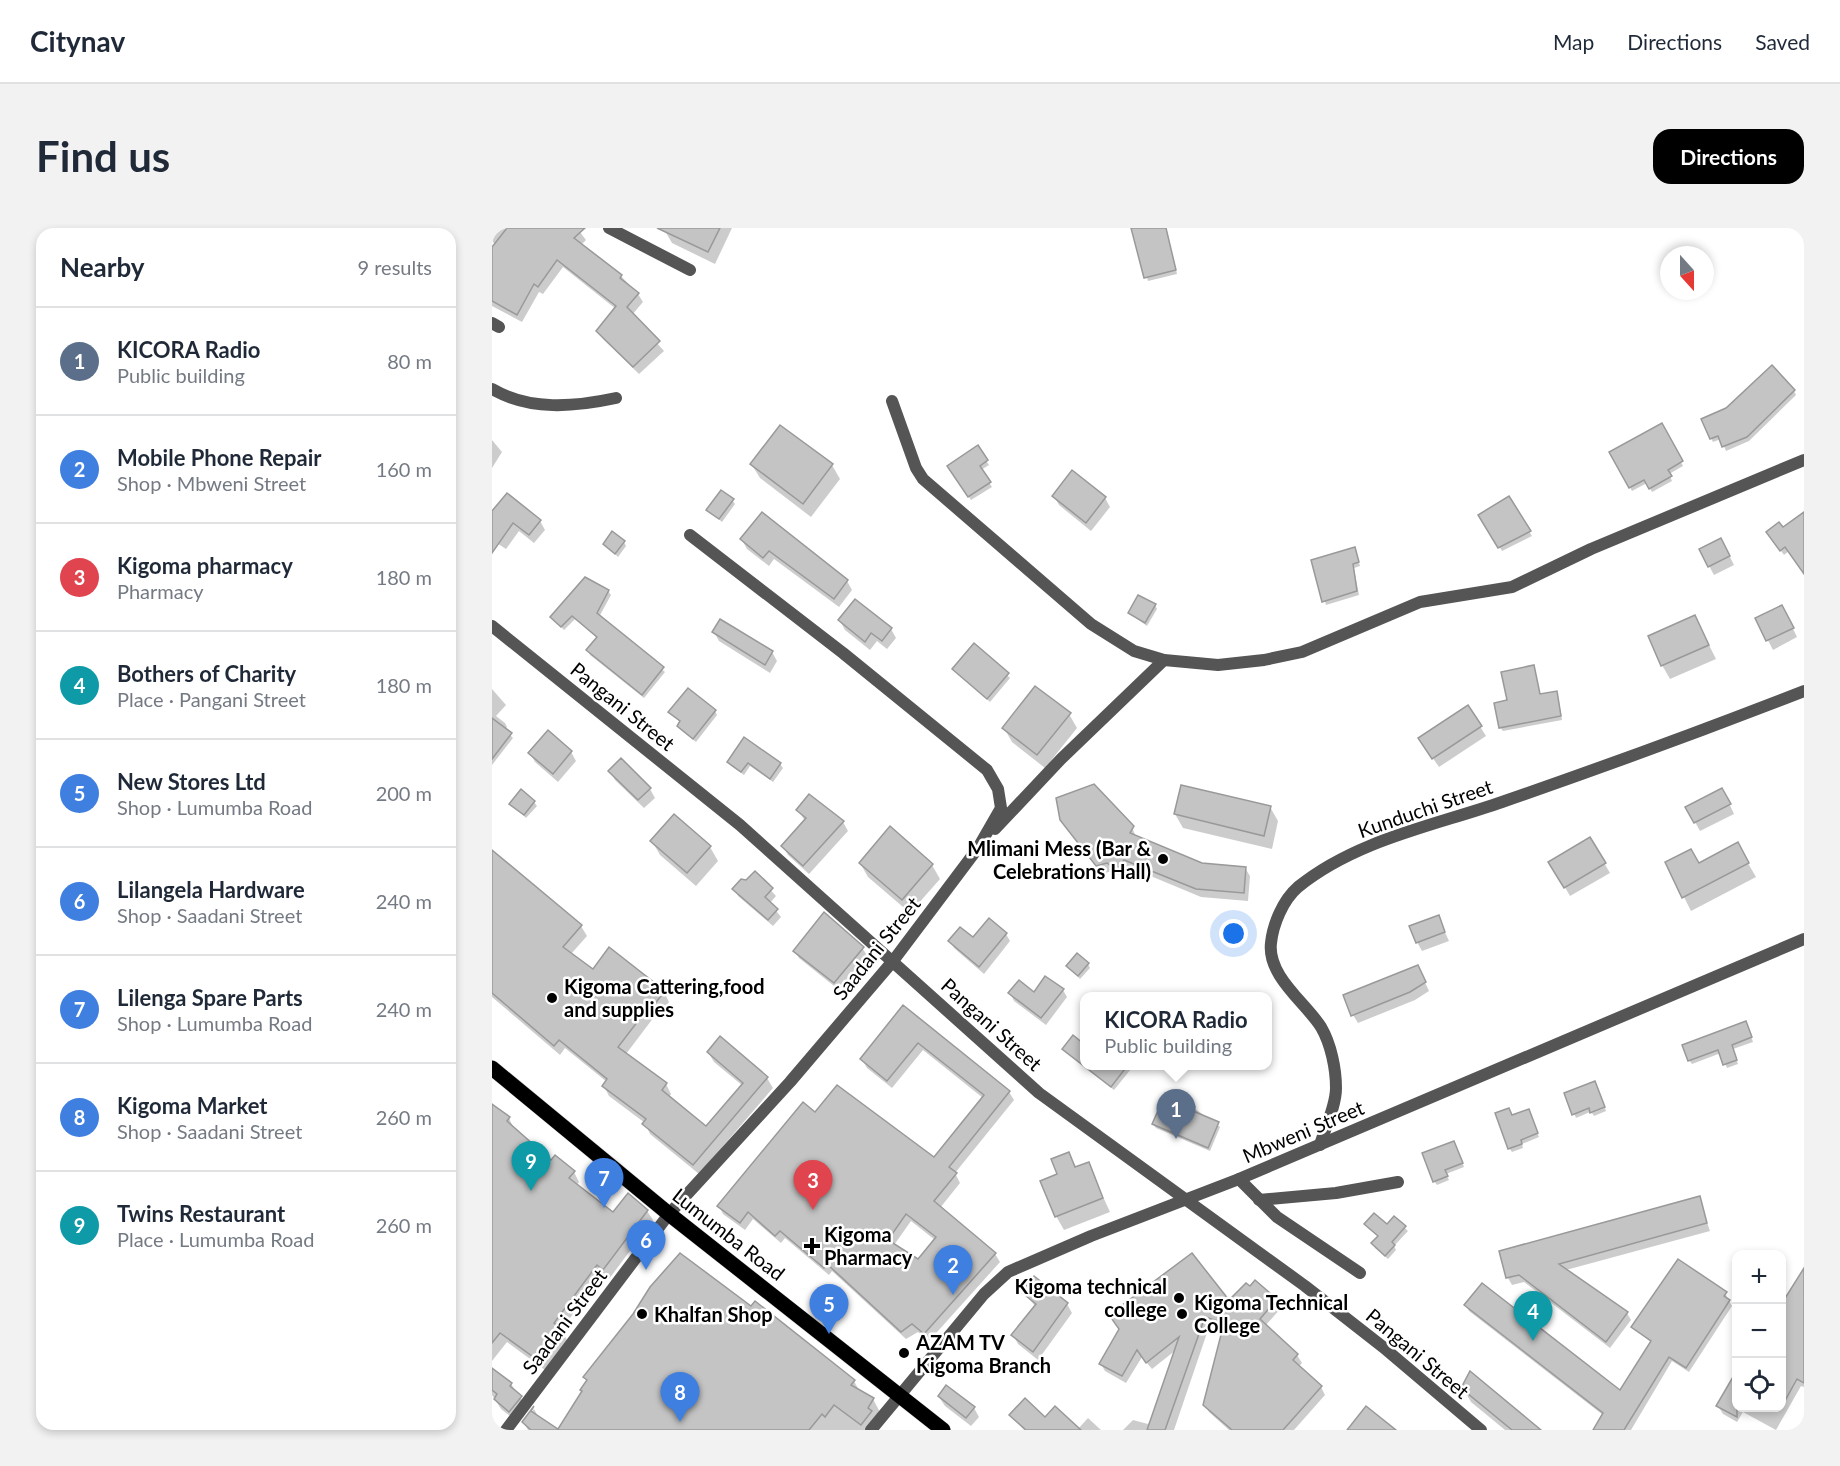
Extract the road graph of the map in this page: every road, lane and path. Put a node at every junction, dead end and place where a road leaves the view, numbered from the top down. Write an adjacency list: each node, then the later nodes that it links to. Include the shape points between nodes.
1 (609, 228): 2 (street)
2 (690, 270)
3 (492, 389): 4 (street, via 531,404 585,404)
4 (616, 398)
5 (892, 401): 9 (street, via 923,479 1091,624 1134,651)
6 (1804, 460): 9 (street, via 1591,549 1512,587 1420,602 1302,652 1264,660 1218,664)
7 (690, 535): 11 (street, Saadani Street, via 987,770 998,789 1001,808)
8 (492, 626): 13 (street, Pangani Street, via 740,825)
9 (1164, 660): 11 (street, via 1061,759)
10 (1804, 691): 15 (street, Kunduchi Street, via 1570,778 1404,832 1343,859 1297,888 1279,914 1270,945 1280,976 1320,1026 1330,1048 1336,1089)
11 (978, 848): 13 (street, Saadani Street)
12 (1804, 939): 15 (street, Mbweni Street)
13 (893, 962): 18 (street, Pangani Street, via 1039,1093); 20 (street, Saadani Street)
14 (492, 1068): 20 (main road, Lumumba Road)
15 (1320, 1145): 16 (street, Mbweni Street)
16 (1239, 1179): 18 (street, Mbweni Street); 19 (street)
17 (1398, 1182): 19 (street, via 1326,1195)
18 (1185, 1198): 22 (street, Mbweni Street, via 1008,1272 984,1294); 26 (street, Pangani Street, via 1383,1347)
19 (1259, 1200): 21 (street, via 1302,1236)
20 (669, 1214): 22 (main road, Lumumba Road); 23 (street, Saadani Street)
21 (1360, 1273)
22 (898, 1397): 24 (street, Mbweni Street); 25 (main road, Lumumba Road)
23 (506, 1430)
24 (871, 1430)
25 (943, 1430)
26 (1481, 1430)

